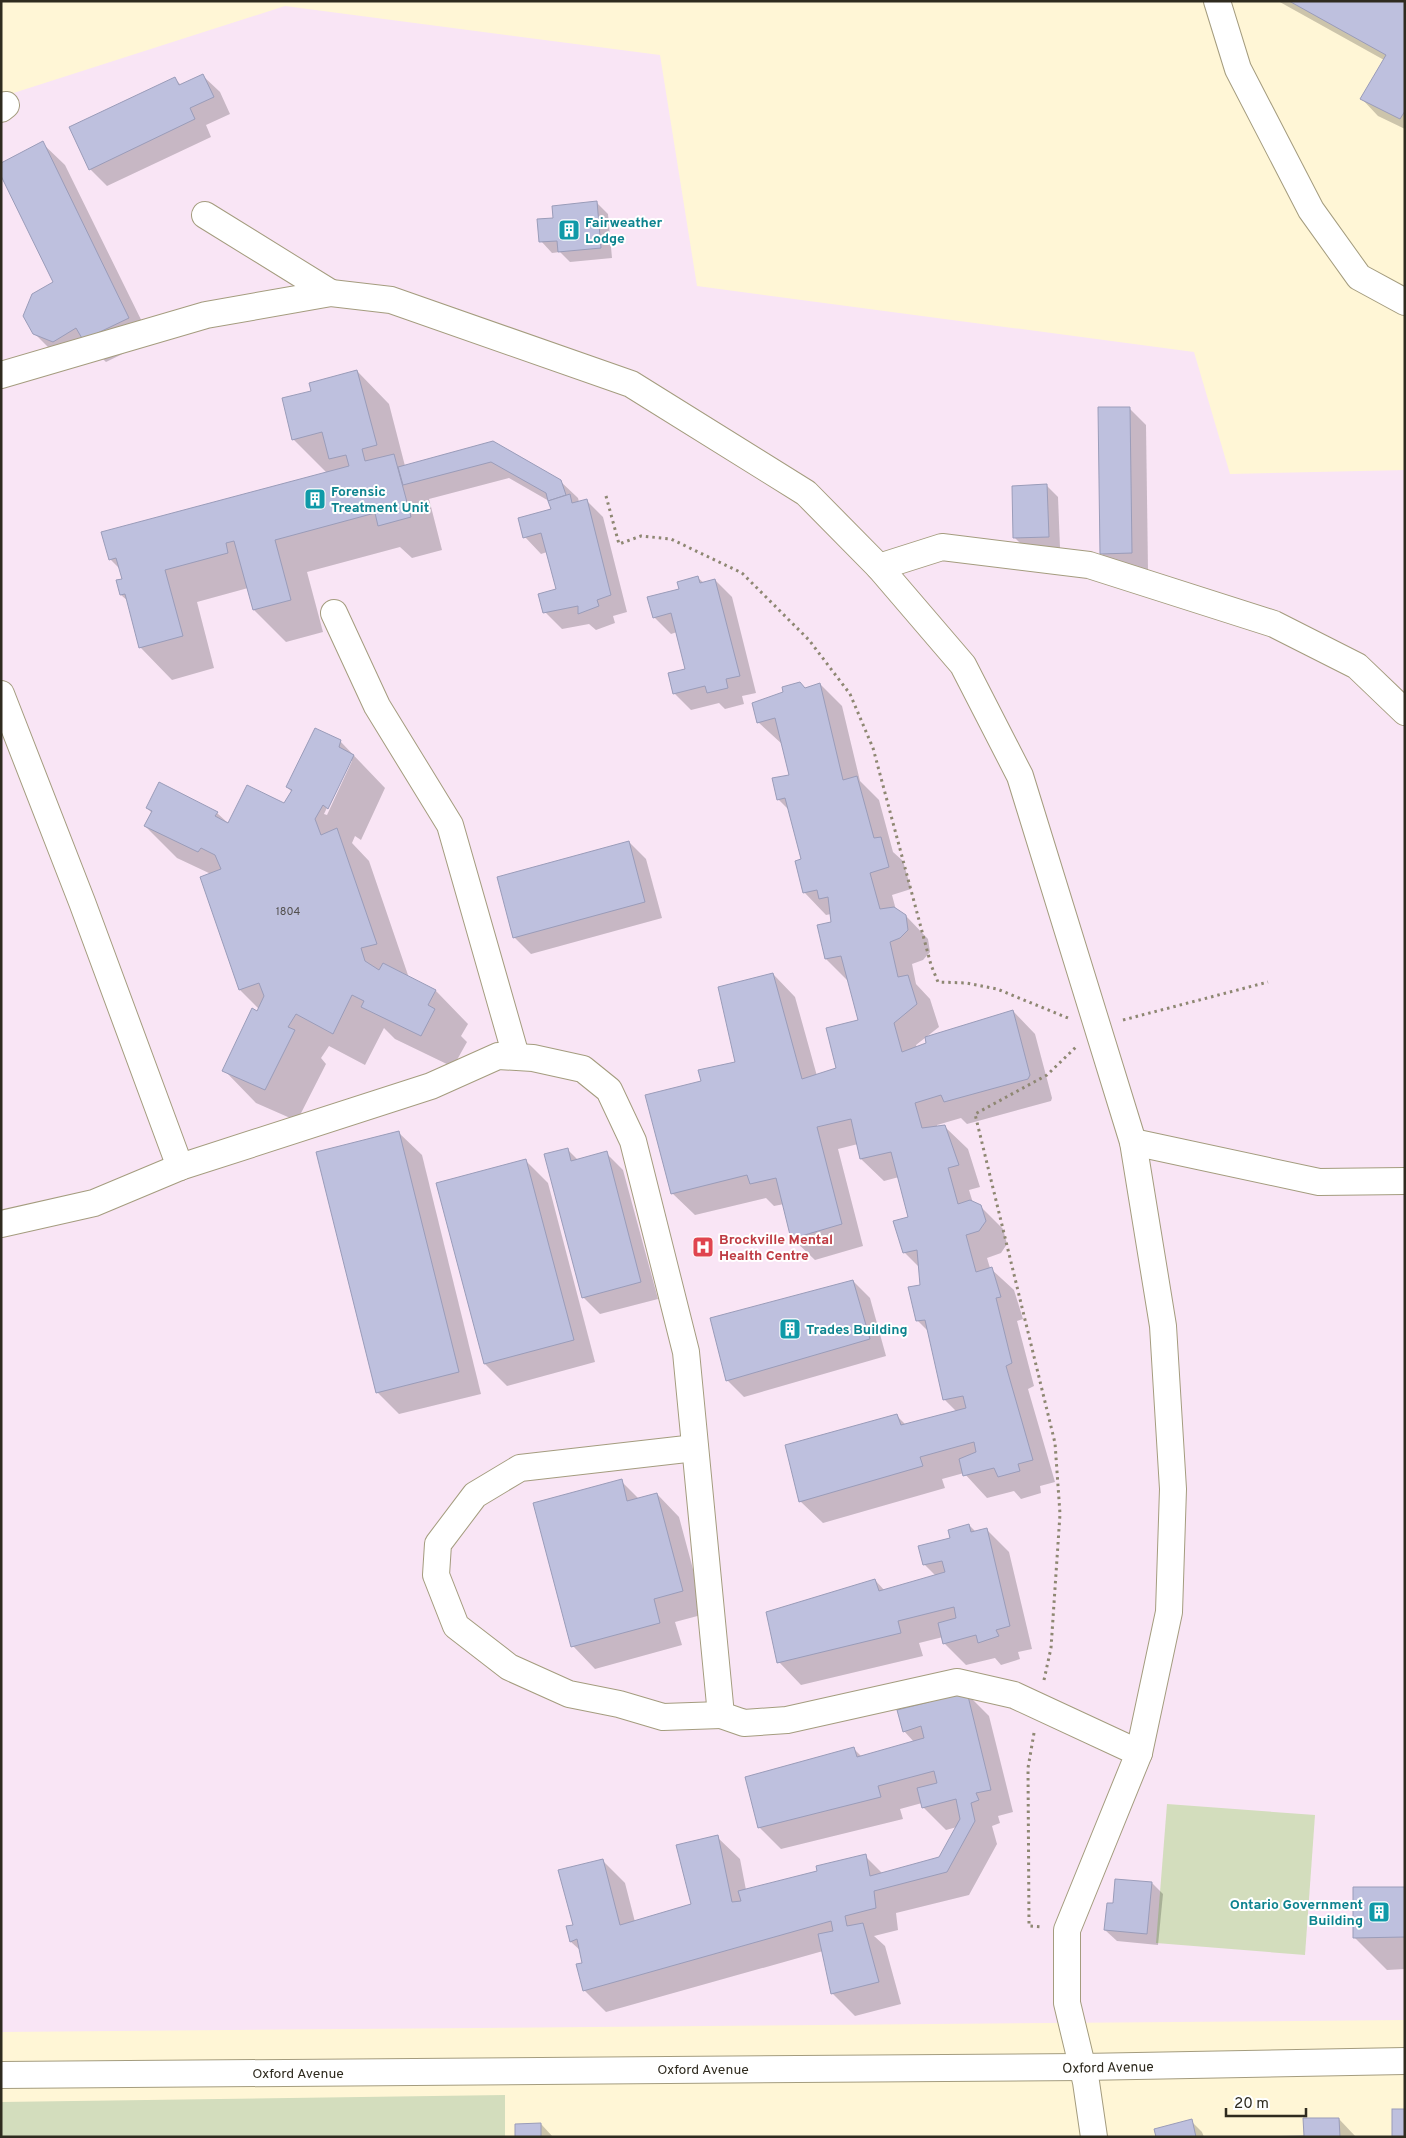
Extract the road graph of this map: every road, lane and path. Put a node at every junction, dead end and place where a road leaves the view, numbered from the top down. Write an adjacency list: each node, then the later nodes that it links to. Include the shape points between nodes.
1 (1217, 1): 4 (street, via 1238,69 1311,210 1359,277)
2 (206, 215): 3 (street)
3 (330, 293): 5 (street, via 206,315); 7 (street, via 391,300 631,384 806,493)
4 (1405, 302)
5 (1, 375)
6 (606, 496): 12 (path, via 619,544 641,536 671,539 742,574 809,640 850,694 873,748 938,982 997,989 1058,1015)
7 (880, 567): 10 (street, via 942,547 1089,565 1274,624 1357,666); 12 (street, via 963,665 1020,776)
8 (334, 612): 13 (street, via 377,706 450,825)
9 (1, 694): 15 (street)
10 (1405, 712)
11 (1268, 982): 12 (path)
12 (1098, 1027): 14 (street); 19 (path, via 1047,1075 975,1114 1055,1442 1060,1514 1051,1648)
13 (516, 1056): 15 (street, via 498,1056 432,1086); 18 (street, via 583,1069 609,1090 633,1141 686,1352)
14 (1133, 1142): 16 (street, via 1319,1182); 21 (street, via 1163,1326 1173,1489 1169,1612)
15 (180, 1167): 17 (street, via 94,1203)
16 (1405, 1181)
17 (1, 1224)
18 (695, 1448): 20 (street); 20 (street, via 520,1468 475,1496 438,1544 436,1575 456,1626 509,1667 569,1694 663,1717)
19 (1039, 1707): 20 (street, via 1014,1695 957,1682 787,1720 744,1723); 21 (street); 22 (path, via 1028,1768 1029,1926)
20 (721, 1715)
21 (1140, 1752): 22 (street)
22 (1067, 1930): 24 (street, via 1067,2003)
23 (1405, 2061): 24 (street, Oxford Avenue)
24 (1082, 2067): 25 (street, Oxford Avenue); 26 (street)
25 (1, 2075)
26 (1094, 2137)

